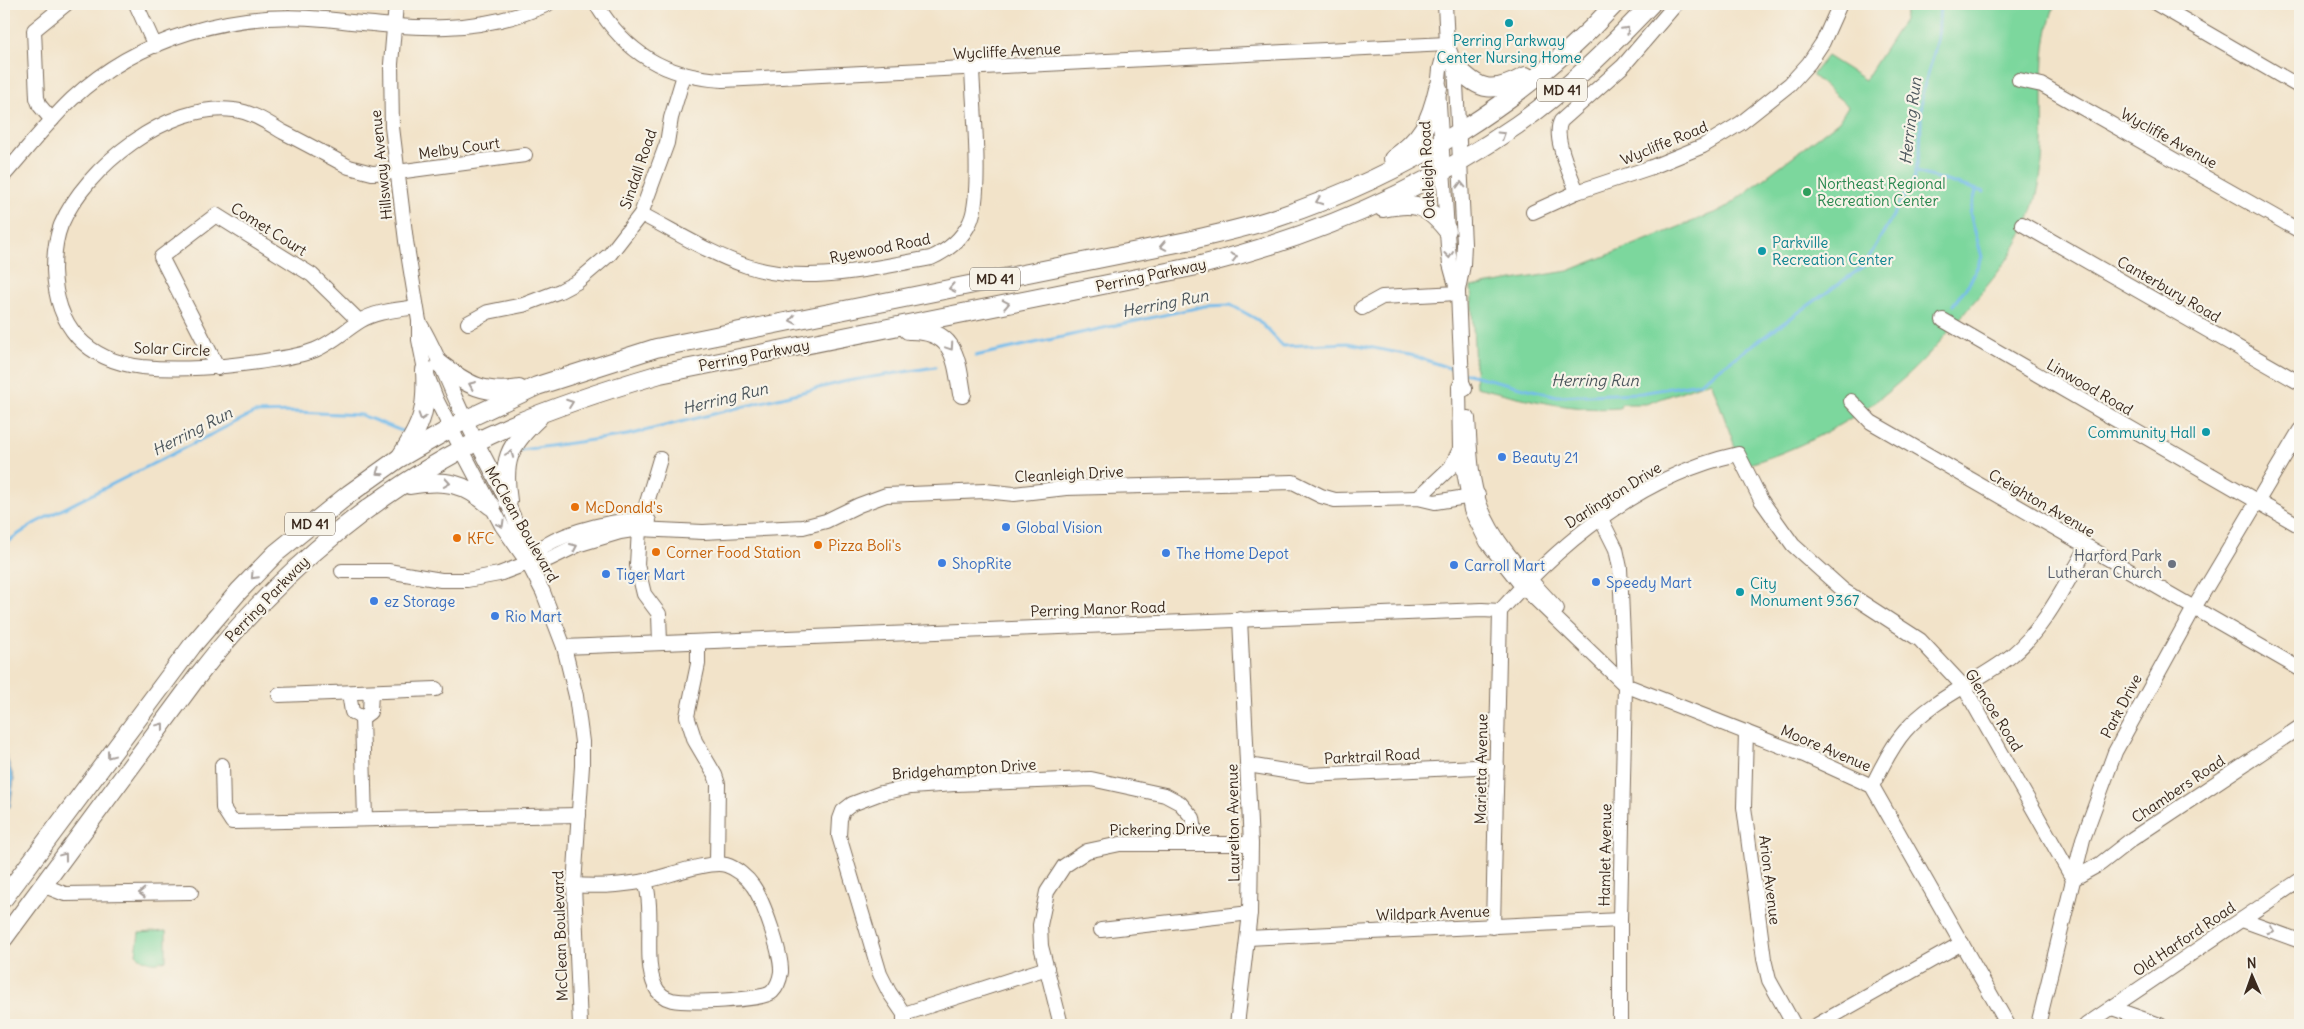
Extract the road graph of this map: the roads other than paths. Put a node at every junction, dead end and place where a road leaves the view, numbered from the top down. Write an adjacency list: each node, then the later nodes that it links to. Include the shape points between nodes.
1 (66, 4): 22 (street, via 34,30 37,98)
2 (136, 4): 14 (street)
3 (396, 4): 12 (street, Hillsway Avenue)
4 (548, 4): 12 (street, via 501,20 463,27)
5 (596, 4): 18 (street, Wycliffe Avenue, via 613,30 629,46 652,61)
6 (1445, 4): 13 (street, Oakleigh Road)
7 (1615, 4): 15 (main road, Perring Parkway / MD 41)
8 (1651, 4): 26 (main road, Perring Parkway / MD 41, one-way to 8, via 1518,125 1574,80)
9 (1676, 4): 31 (street, via 1623,66 1558,126 1558,137)
10 (1840, 4): 31 (street, Wycliffe Road, via 1824,42 1809,63 1790,84 1741,123 1703,146)
11 (2157, 4): 20 (street)
12 (394, 27): 14 (street, via 306,18 262,18 218,24); 28 (street, Hillsway Avenue, via 391,95)
13 (1448, 44): 16 (street, Oakleigh Road); 17 (street, Wycliffe Avenue); 21 (street, Oakleigh Road)
14 (155, 46): 22 (street, via 98,78)
15 (1557, 60): 16 (main road, via 1512,84 1492,88 1473,83); 23 (main road, Perring Parkway / MD 41, via 1505,102)
16 (1455, 65): 23 (street, Oakleigh Road)
17 (972, 69): 18 (street, Wycliffe Avenue, via 723,80); 33 (street, Ryewood Road, via 975,124 971,221 963,234 942,253 931,258 823,276 776,274 745,266)
18 (684, 75): 33 (street, Sindall Road, via 667,143)
19 (2019, 80): 37 (street, Wycliffe Avenue, via 2042,85)
20 (2300, 87)
21 (1438, 88): 24 (street, Oakleigh Road); 30 (main road, via 1433,111 1420,136)
22 (52, 120): 29 (street)
23 (1459, 131): 24 (main road, Perring Parkway / MD 41); 26 (street, Oakleigh Road)
24 (1441, 142): 27 (street, Oakleigh Road); 30 (main road, Perring Parkway / MD 41)
25 (524, 155): 28 (street, Melby Court)
26 (1460, 161): 27 (main road, Perring Parkway / MD 41); 38 (street, Oakleigh Road, one-way to 26, via 1464,244)
27 (1443, 171): 35 (main road, Perring Parkway / MD 41); 36 (street, Oakleigh Road)
28 (397, 172): 39 (street, Hillsway Avenue); 46 (street, Solar Circle, via 360,171 245,112 224,109 200,111 165,123 130,144 99,171 66,215 56,239 56,291 67,324 91,350 114,361 142,367)
29 (4, 175)
30 (1354, 188): 49 (main road, Perring Parkway / MD 41, one-way to 49, via 1277,218 1219,234 684,342)
31 (1577, 192): 32 (street, Wycliffe Road)
32 (1532, 212)
33 (641, 214): 43 (street, Sindall Road, via 610,254 578,282 524,305 488,312)
34 (2022, 224): 48 (street, Canterbury Road)
35 (1321, 228): 36 (main road, via 1384,208 1412,205 1430,211); 44 (main road, Perring Parkway / MD 41, one-way to 35, via 1197,266 1243,255)
36 (1446, 230): 38 (street, Oakleigh Road, one-way to 38)
37 (2300, 231)
38 (1458, 293): 40 (street, via 1382,297); 47 (street, Oakleigh Road)
39 (416, 306): 42 (street, Solar Circle); 45 (street, Hillsway Avenue, via 419,321 429,337)
40 (1362, 308)
41 (1943, 320): 63 (street, Linwood Road)
42 (360, 322): 46 (street, Solar Circle, via 313,350); 46 (street, Comet Court, via 312,275 216,215 160,257)
43 (468, 323)
44 (872, 331): 50 (main road, one-way to 50, via 916,330 942,337 955,355); 52 (main road, Perring Parkway / MD 41, one-way to 44, via 660,374)
45 (433, 367): 49 (main road, one-way to 45, via 505,392 491,391); 53 (street, Hillsway Avenue); 58 (main road, one-way to 58, via 423,415)
46 (218, 368)
47 (1462, 381): 56 (street, Oakleigh Road, via 1459,387); 61 (street, Oakleigh Road, via 1465,386)
48 (2300, 383)
49 (537, 386): 53 (main road, Perring Parkway / MD 41)
50 (962, 394)
51 (1851, 401): 68 (street, Creighton Avenue, via 1871,422)
52 (544, 412): 55 (main road, Perring Parkway / MD 41); 64 (main road, one-way to 52, via 512,447)
53 (458, 424): 55 (street, Hillsway Avenue); 58 (main road, Perring Parkway / MD 41)
54 (2300, 430): 63 (street, Park Drive)
55 (469, 446): 60 (main road, Perring Parkway / MD 41); 64 (street, McClean Boulevard)
56 (1460, 449): 61 (street, Oakleigh Road); 62 (street, via 1451,467)
57 (1738, 454): 65 (street, Darlington Drive, via 1663,481); 80 (street, Glencoe Road, via 1761,500 1793,545 1842,590 1920,640)
58 (398, 459): 103 (main road, Perring Parkway / MD 41, one-way to 103, via 276,553 219,614)
59 (660, 459): 66 (street)
60 (399, 486): 64 (main road, one-way to 64, via 430,481 453,483); 100 (main road, Perring Parkway / MD 41, one-way to 60, via 227,639 292,570)
61 (1472, 491): 62 (street, Cleanleigh Drive, via 1435,502); 71 (street, Oakleigh Road, via 1490,527)
62 (1418, 498): 66 (street, Cleanleigh Drive, via 1335,500 1293,482 1066,488 1014,494 985,491 886,495 826,521 803,527 683,533)
63 (2259, 502): 67 (street, Linwood Road); 72 (street, Park Drive)
64 (500, 504): 69 (street, McClean Boulevard, via 513,544)
65 (1602, 519): 71 (street, Darlington Drive, via 1566,544); 79 (street, Hamlet Avenue, via 1616,549 1620,568)
66 (640, 524): 69 (street, Cleanleigh Drive, via 580,544 549,559); 76 (street, via 639,580 644,594 659,614)
67 (2300, 526)
68 (2087, 548): 72 (street, Creighton Avenue); 80 (street, via 2047,615 2025,642 2011,656)
69 (528, 563): 70 (street, Cleanleigh Drive, via 499,574 468,580 441,580 388,571); 77 (street, McClean Boulevard)
70 (342, 571)
71 (1526, 583): 73 (street, Darlington Drive); 79 (street, Moore Avenue, via 1572,626 1580,640)
72 (2194, 608): 78 (street, Creighton Avenue); 97 (street, Park Drive, via 2115,752 2091,814)
73 (1500, 611): 74 (street, Perring Manor Road); 90 (street, Marietta Avenue)
74 (1240, 619): 75 (street, Perring Manor Road); 89 (street, Laurelton Avenue)
75 (698, 642): 76 (street, Perring Manor Road); 96 (street, via 698,664 687,716 695,741 718,784)
76 (660, 643): 77 (street, Perring Manor Road)
77 (564, 647): 92 (street, McClean Boulevard, via 576,696 582,742)
78 (2300, 669)
79 (1626, 685): 87 (street, Moore Avenue); 105 (street, Hamlet Avenue)
80 (1964, 687): 91 (street, via 1923,714 1906,730); 97 (street, Glencoe Road)
81 (436, 689): 82 (street)
82 (371, 692): 83 (street); 85 (street, via 370,712)
83 (348, 693): 84 (street); 85 (street, via 352,712)
84 (279, 695)
85 (362, 718): 93 (street)
86 (2300, 727): 97 (street, Chambers Road, via 2132,839 2100,864)
87 (1746, 732): 91 (street, Moore Avenue); 120 (street, Arion Avenue, via 1744,807 1764,959 1772,987)
88 (222, 765): 93 (street, via 223,808 232,822)
89 (1248, 765): 90 (street, Parktrail Road, via 1309,775); 95 (street, Laurelton Avenue)
90 (1498, 766): 107 (street, Marietta Avenue)
91 (1872, 786): 112 (street, Moore Avenue)
92 (579, 815): 93 (street); 101 (street, McClean Boulevard)
93 (365, 819)
94 (1196, 844): 95 (street, Pickering Drive); 113 (street, Pickering Drive, via 1120,844 1099,847 1074,857 1047,892 1042,908 1041,946); 115 (street, Bridgehampton Drive, via 1194,818 1180,803 1165,795 1091,778 911,787 881,793 852,804 843,811 839,836 880,974)
95 (1251, 844): 104 (street, Laurelton Avenue)
96 (717, 863): 99 (street); 99 (street, via 732,867 742,875 760,899 780,958 780,980 765,996 686,1001 670,1000 661,995 654,985 651,968 650,907)
97 (2073, 879): 123 (street, Park Drive)
98 (2300, 880): 106 (street, Old Harford Road)
99 (645, 881): 101 (street)
100 (42, 885): 102 (street, one-way to 100, via 65,894); 109 (main road, Perring Parkway)
101 (574, 885): 116 (street, McClean Boulevard)
102 (191, 892)
103 (4, 898)
104 (1250, 913): 108 (street); 110 (street, Laurelton Avenue)
105 (1620, 920): 107 (street, Wildpark Avenue); 119 (street, Hamlet Avenue)
106 (2242, 920): 111 (street, one-way to 111); 114 (street, Old Harford Road)
107 (1493, 927): 110 (street, Wildpark Avenue)
108 (1101, 930)
109 (4, 938)
110 (1248, 938): 118 (street, Laurelton Avenue)
111 (2300, 940)
112 (1962, 943): 121 (street); 122 (street, Moore Avenue)
113 (1047, 968): 115 (street); 117 (street, Pickering Drive)
114 (2112, 1008): 124 (street, Old Harford Road); 125 (street)
115 (904, 1020)
116 (580, 1025)
117 (1061, 1025)
118 (1237, 1025)
119 (1620, 1025)
120 (1794, 1025)
121 (1817, 1025)
122 (2008, 1025)
123 (2038, 1025)
124 (2086, 1025)
125 (2160, 1025)

